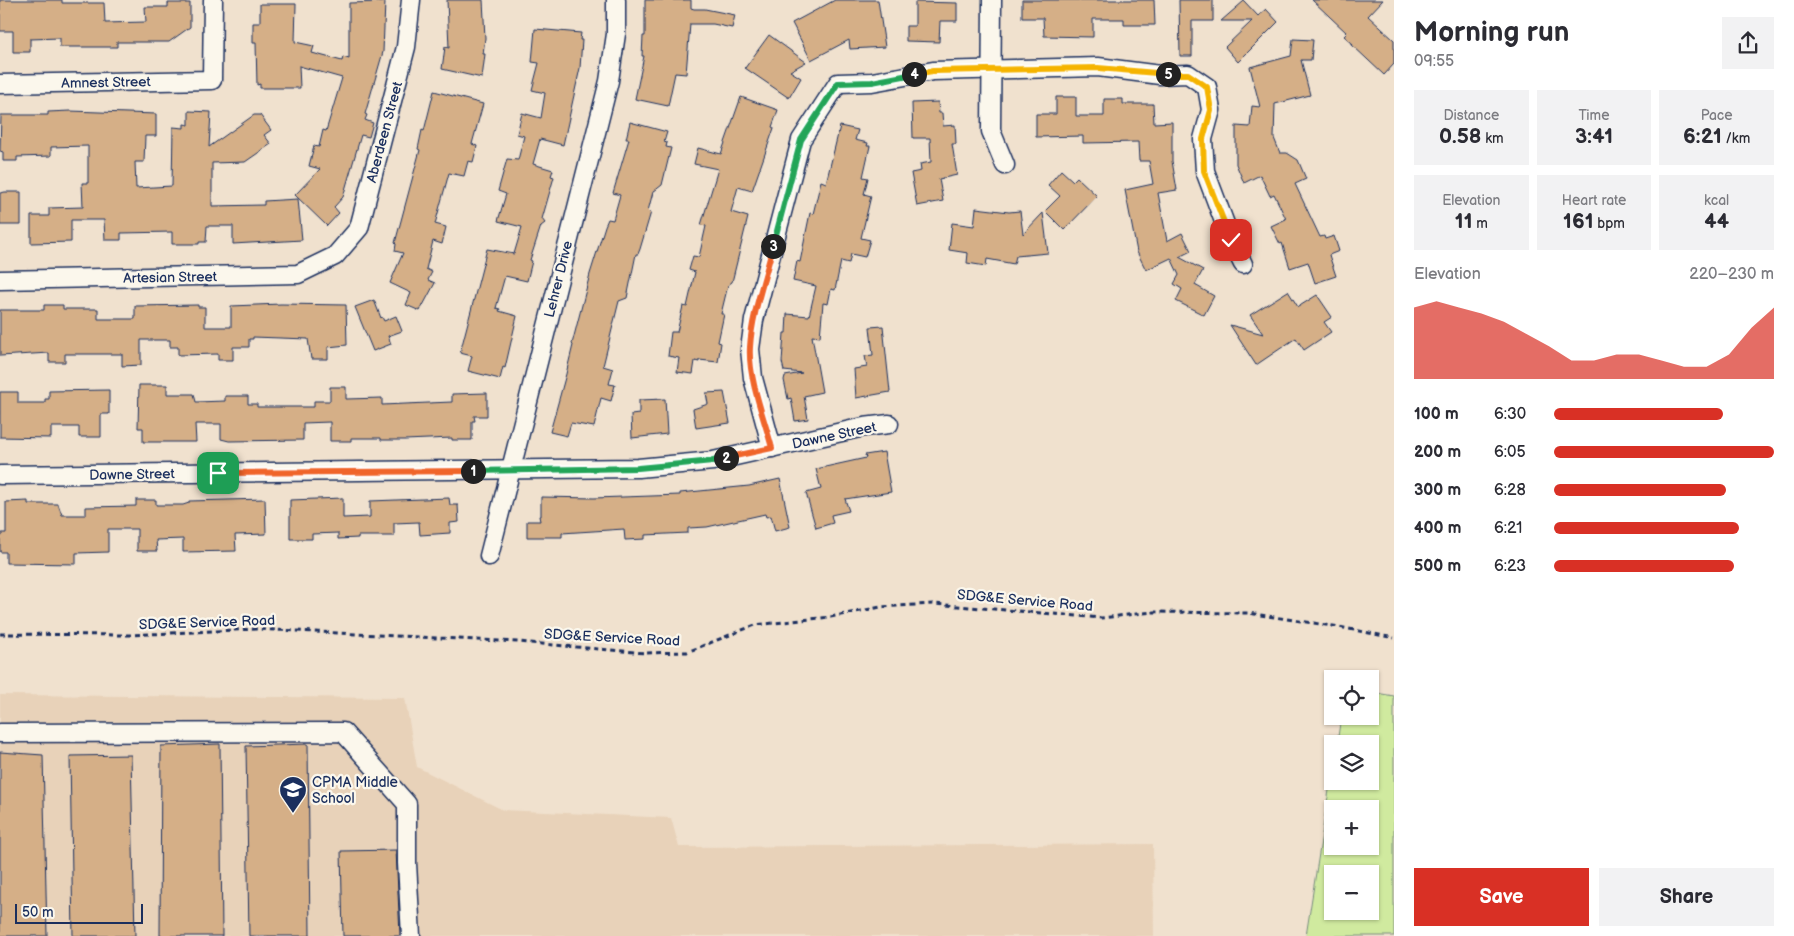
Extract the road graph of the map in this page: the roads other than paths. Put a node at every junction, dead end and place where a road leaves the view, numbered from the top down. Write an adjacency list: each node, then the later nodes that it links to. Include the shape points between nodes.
1 (213, 0): 6 (street, Amnest Street, via 212,80)
2 (411, 0): 8 (street, Aberdeen Street, via 406,47 359,228)
3 (616, 0): 13 (street, Lehrer Drive, via 616,34 609,81)
4 (992, 0): 5 (street)
5 (993, 69): 7 (street, via 991,131); 9 (street, via 1098,68 1188,74 1207,87 1211,110 1203,139 1204,171); 12 (street, via 933,71 872,82 838,83 801,140 754,320 750,349 753,378)
6 (0, 84)
7 (1005, 165)
8 (334, 256): 10 (street, Artesian Street, via 298,274)
9 (1243, 264)
10 (0, 280)
11 (890, 424): 12 (street, Dawne Street)
12 (772, 448): 13 (street, Dawne Street, via 713,461 647,467)
13 (509, 470): 14 (street, Dawne Street); 15 (street, Lehrer Drive)
14 (0, 475)
15 (488, 556)
16 (0, 733): 17 (street, via 343,732 407,804)
17 (411, 936)

